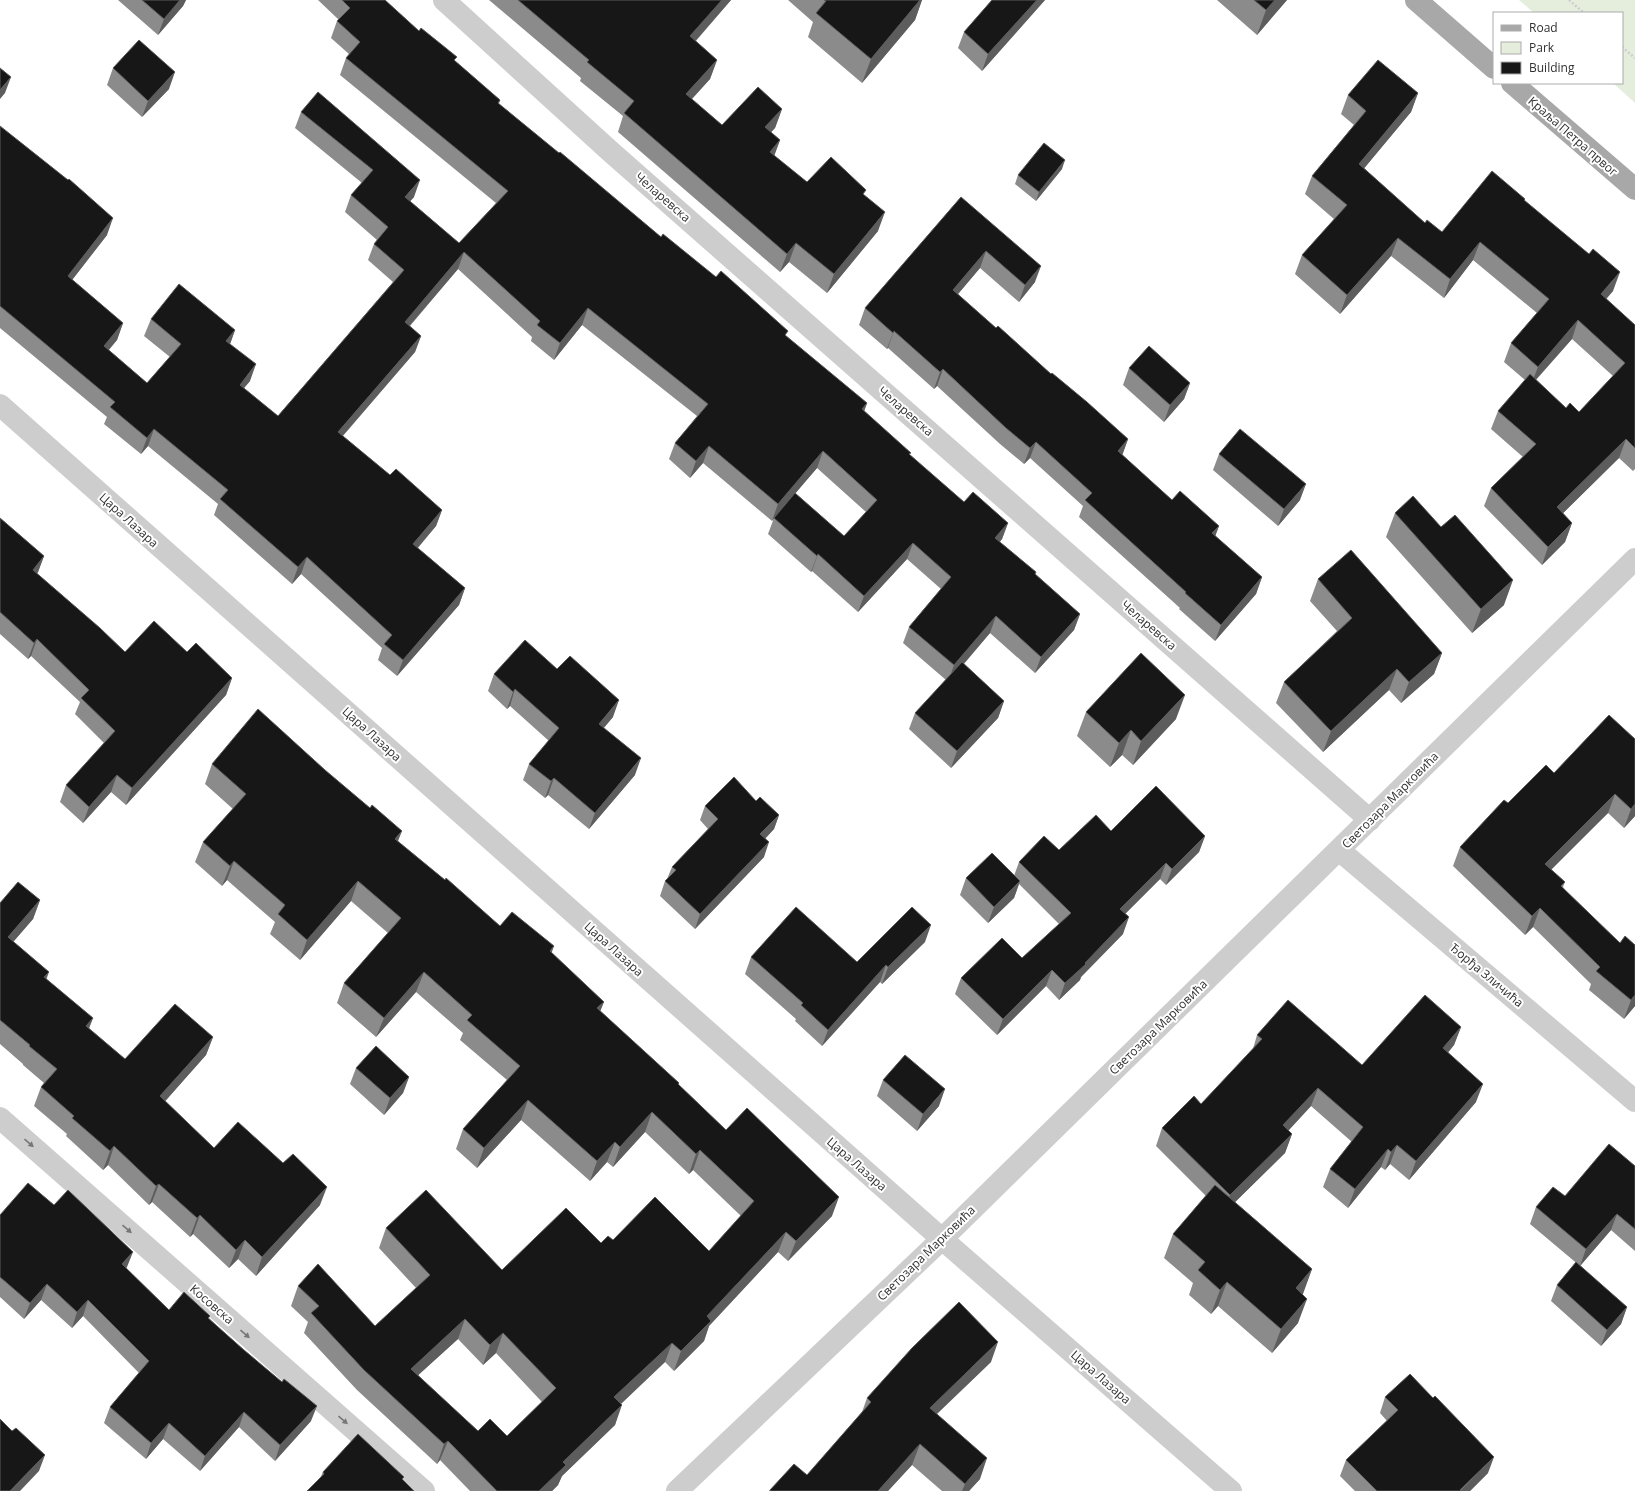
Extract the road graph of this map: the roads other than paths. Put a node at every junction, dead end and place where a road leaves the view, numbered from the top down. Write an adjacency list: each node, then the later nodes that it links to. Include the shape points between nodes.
1 (444, 0): 8 (street, Челаревска, via 611,152)
2 (1416, 0): 3 (main road)
3 (1493, 67)
4 (1513, 84): 5 (main road, Краља Петра првог)
5 (1635, 189)
6 (0, 405): 12 (street, Цара Лазара)
7 (1635, 559): 8 (street, Светозара Марковића)
8 (1370, 820): 9 (street, Светозара Марковића)
9 (1339, 850): 10 (street, Ђорђа Зличића); 12 (street, Светозара Марковића)
10 (1635, 1101)
11 (0, 1118): 13 (street, Косовска, one-way to 13)
12 (942, 1239): 14 (street, Светозара Марковића); 15 (street, Цара Лазара)
13 (424, 1491)
14 (677, 1491)
15 (1231, 1491)

